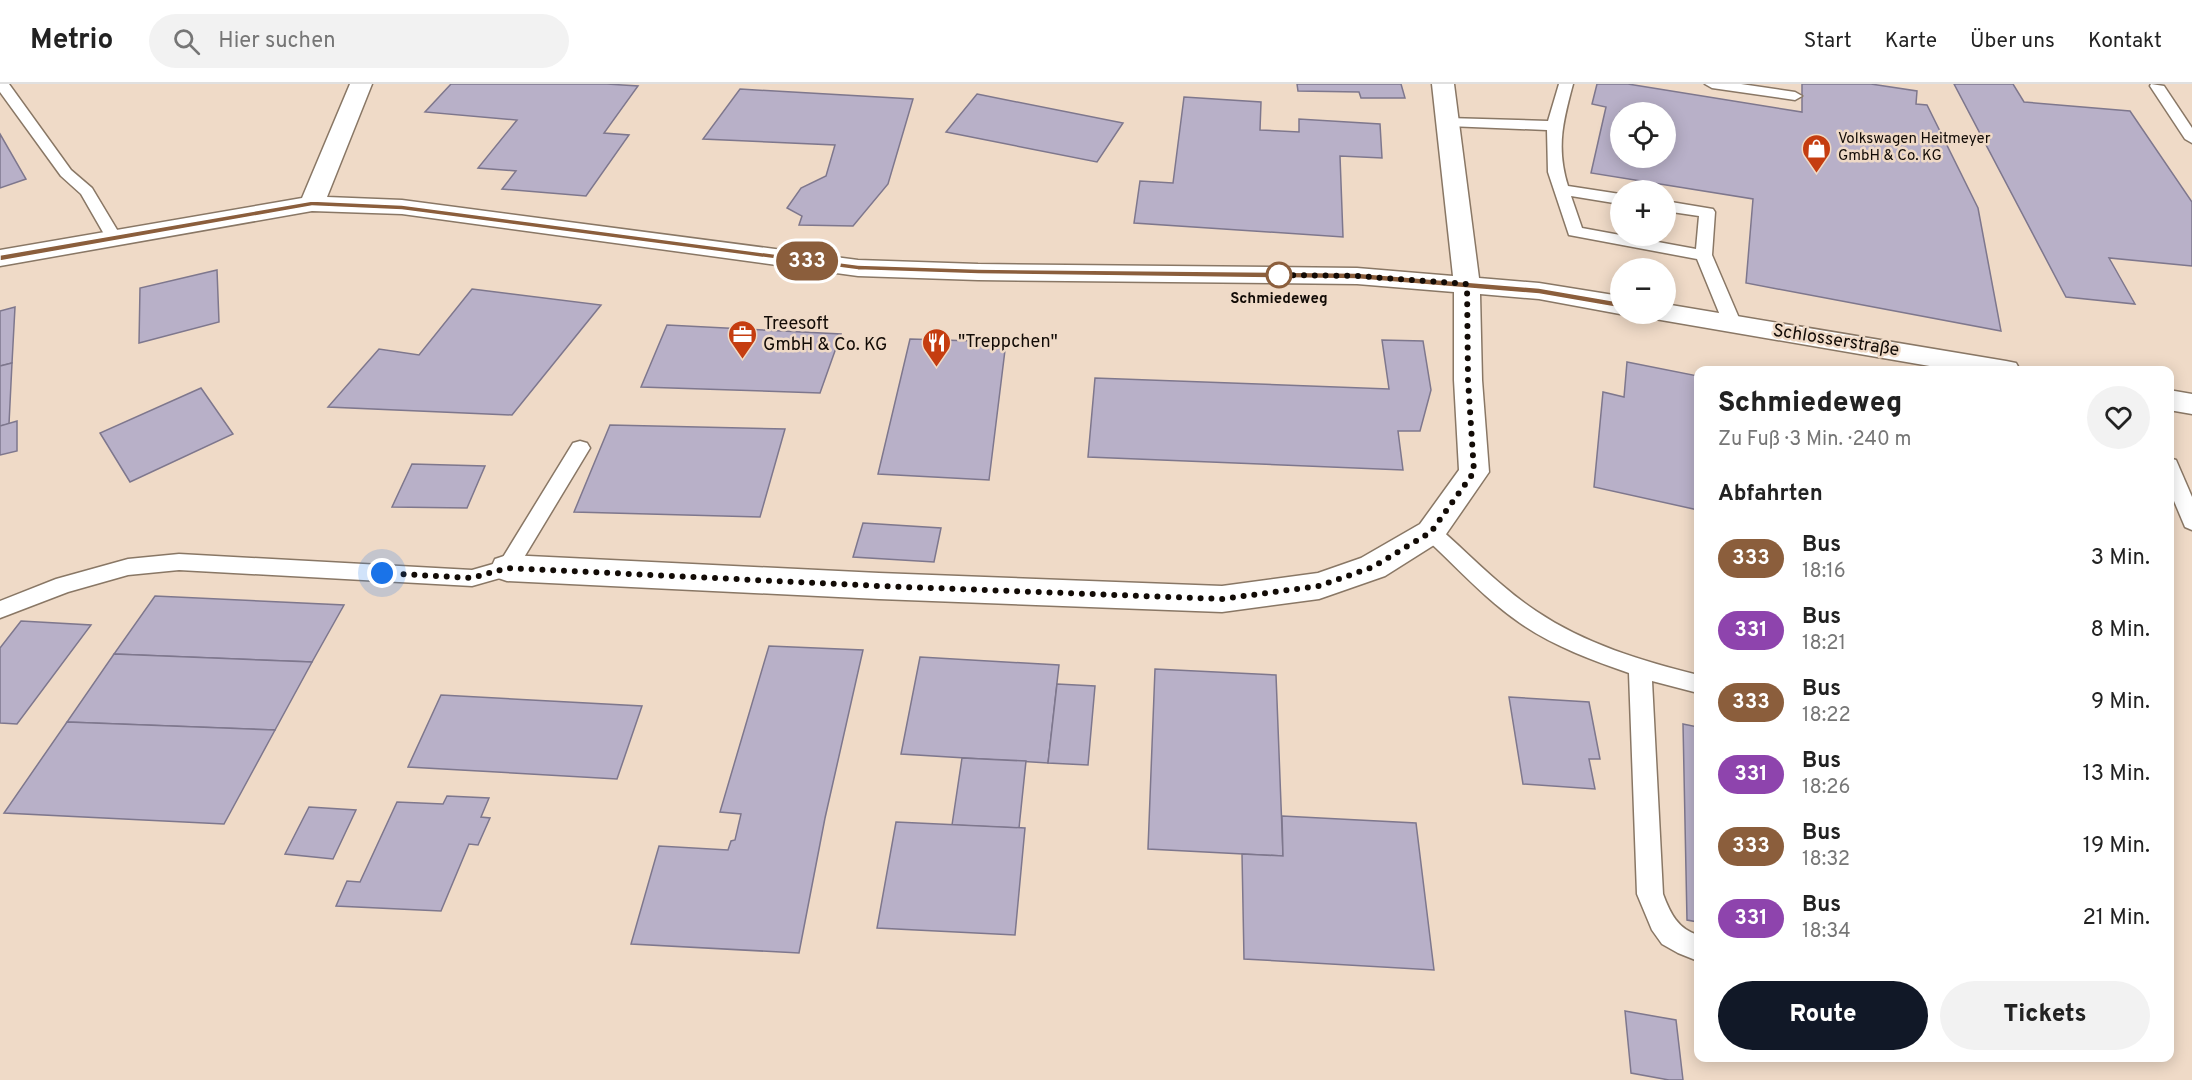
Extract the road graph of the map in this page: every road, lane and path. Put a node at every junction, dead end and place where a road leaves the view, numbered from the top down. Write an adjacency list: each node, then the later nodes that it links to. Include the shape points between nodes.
1 (361, 84): 13 (street)
2 (1443, 84): 8 (street)
3 (1566, 84): 9 (lane)
4 (1712, 84): 7 (lane)
5 (0, 86): 15 (lane, via 66,173 87,191)
6 (2157, 86): 10 (lane)
7 (1795, 96)
8 (1448, 122): 9 (lane); 18 (street)
9 (1554, 126): 11 (lane, via 1556,172)
10 (2192, 139)
11 (1562, 190): 12 (lane); 16 (lane, via 1575,232)
12 (1610, 197)
13 (312, 204): 15 (street); 18 (street, via 412,209 858,268 1357,276)
14 (1676, 208): 16 (lane, via 1707,212)
15 (114, 238): 17 (street)
16 (1704, 255): 21 (lane)
17 (0, 258)
18 (1467, 284): 19 (street); 28 (street, via 1474,472)
19 (1610, 303)
20 (1676, 315): 21 (street, Schlosserstraße)
21 (1733, 325): 22 (street, Schlosserstraße)
22 (1982, 366)
23 (2174, 401): 24 (street)
24 (2192, 404)
25 (580, 448): 29 (lane)
26 (2174, 477): 27 (lane)
27 (2192, 522)
28 (1431, 532): 29 (street, via 1373,567 1319,586 1222,599); 31 (lane, via 1527,616 1572,643)
29 (507, 568): 30 (lane, via 472,578 179,562 128,567 63,585)
30 (0, 610)
31 (1640, 666): 32 (lane); 33 (lane, via 1650,894 1662,926 1681,943)
32 (1694, 683)
33 (1694, 947)

